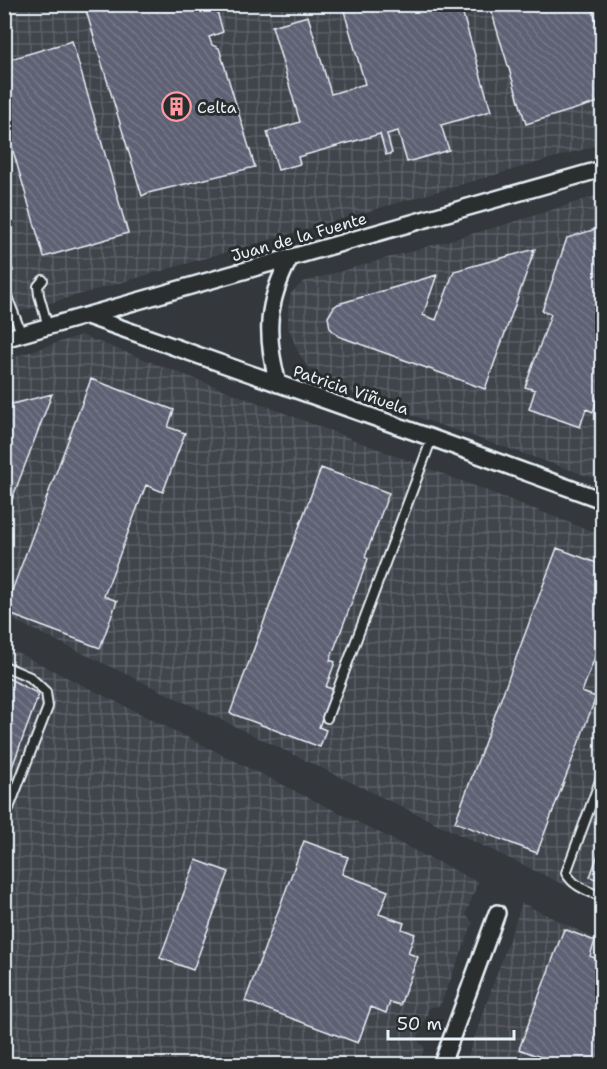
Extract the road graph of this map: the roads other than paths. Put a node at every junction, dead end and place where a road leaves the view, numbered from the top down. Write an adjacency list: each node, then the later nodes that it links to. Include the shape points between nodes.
1 (603, 169): 2 (street, Juan de la Fuente)
2 (291, 258): 5 (street, Juan de la Fuente); 9 (street, via 278,285 269,322 270,354)
3 (43, 279): 6 (lane, via 38,286)
4 (5, 291): 7 (lane)
5 (87, 316): 6 (street, Juan de la Fuente); 9 (street, Patricia Viñuela)
6 (48, 327): 7 (street, Juan de la Fuente)
7 (22, 334): 8 (street, Juan de la Fuente)
8 (4, 339)
9 (278, 384): 10 (street, Patricia Viñuela)
10 (432, 438): 11 (street, Patricia Viñuela); 13 (lane)
11 (603, 500)
12 (4, 666): 15 (lane, via 30,677 46,692 48,707)
13 (327, 718)
14 (603, 775): 16 (lane, via 566,873 580,888)
15 (4, 821)
16 (603, 897)
17 (497, 914): 18 (street)
18 (442, 1065)

